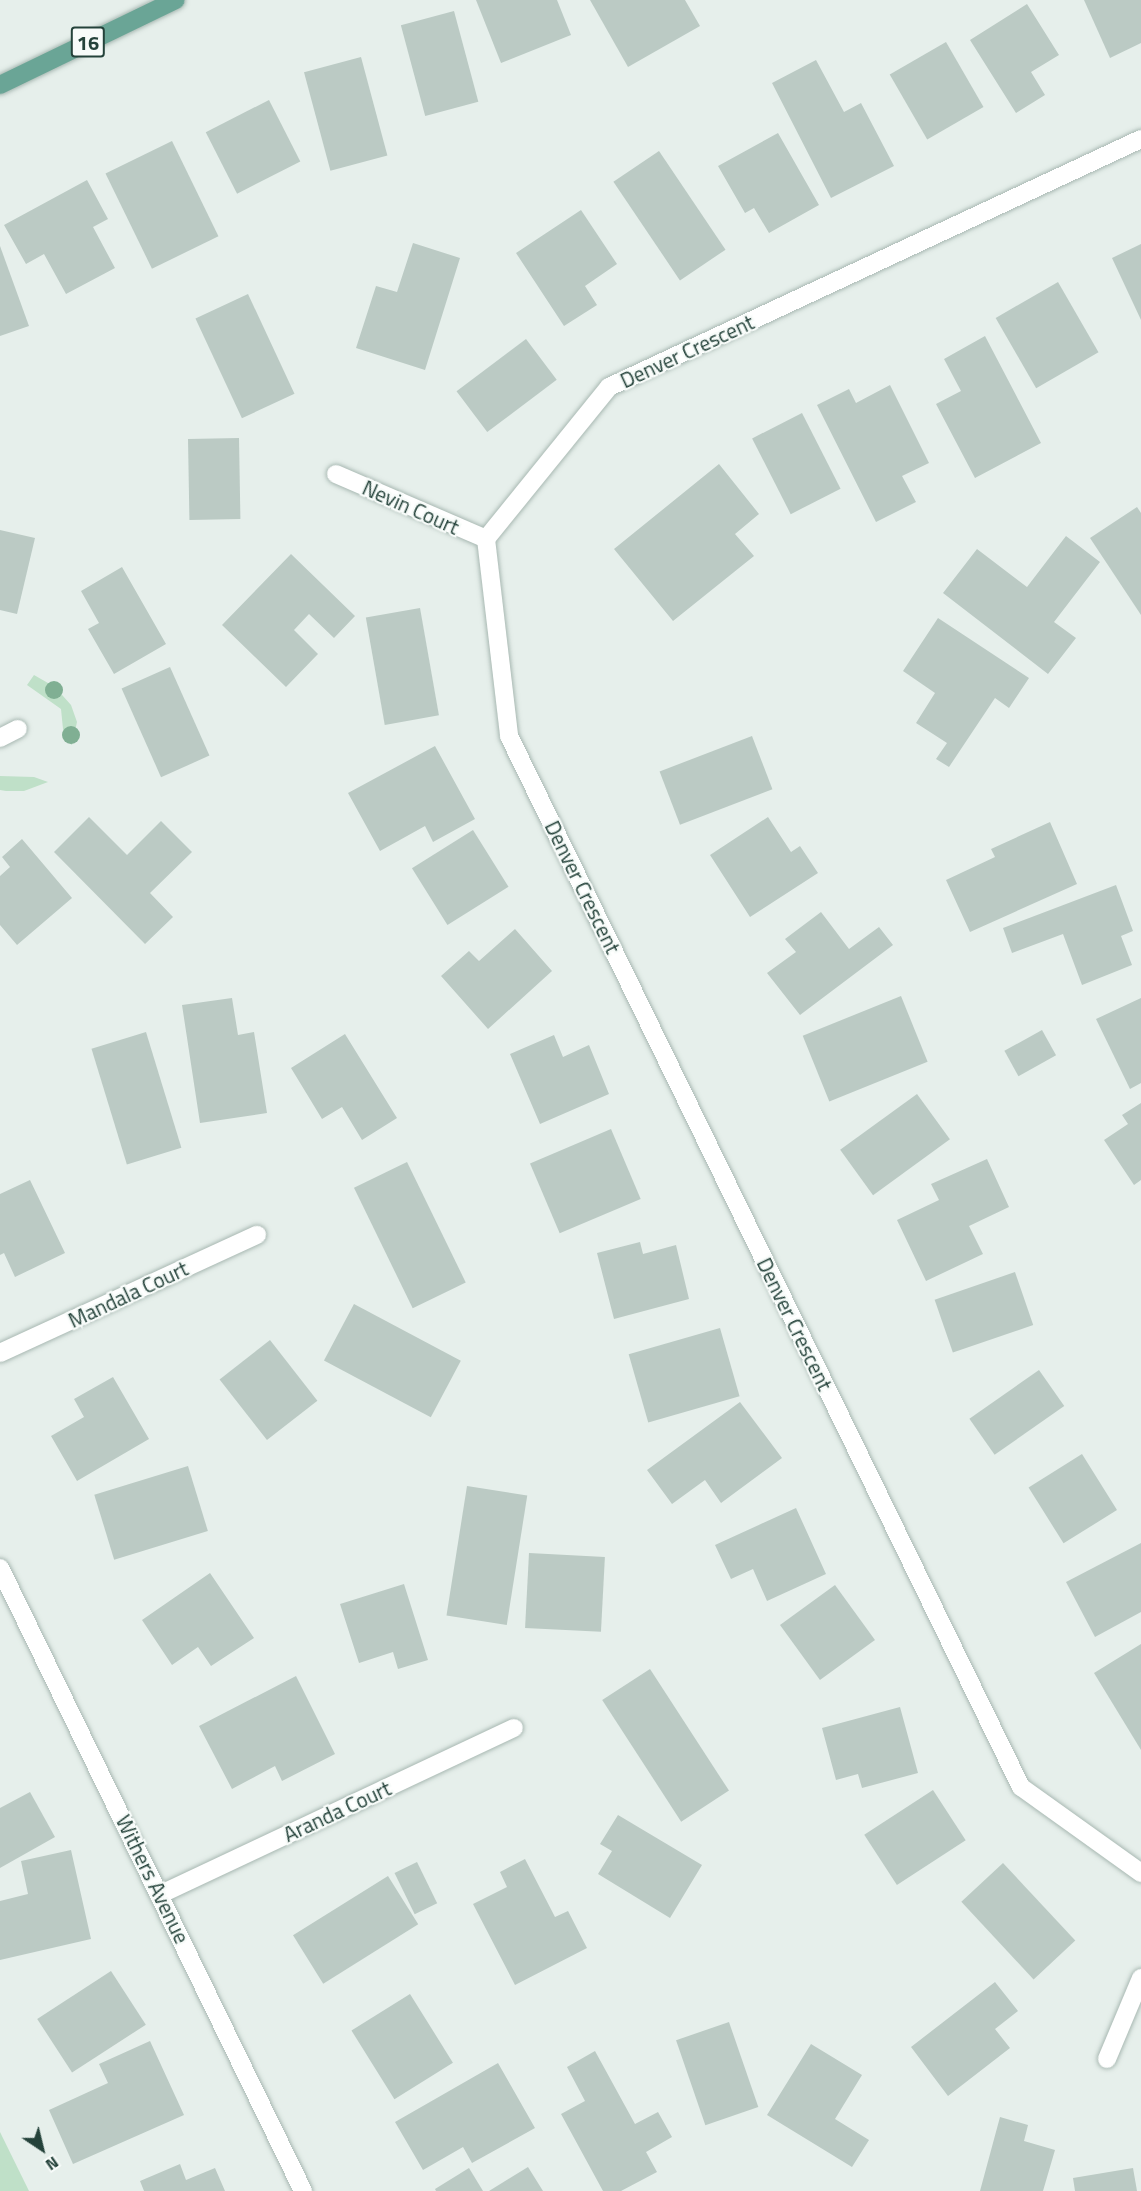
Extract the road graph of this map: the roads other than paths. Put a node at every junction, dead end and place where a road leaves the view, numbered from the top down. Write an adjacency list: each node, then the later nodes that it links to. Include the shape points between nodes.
1 (176, 0): 2 (main road, 16)
2 (0, 85)
3 (1141, 139): 5 (street, Denver Crescent, via 609,387)
4 (336, 474): 5 (street, Nevin Court)
5 (486, 539): 12 (street, Denver Crescent, via 509,736 1021,1787)
6 (18, 729): 7 (street)
7 (0, 738)
8 (256, 1235): 9 (street, Mandala Court)
9 (0, 1353)
10 (0, 1568): 13 (street, Withers Avenue)
11 (514, 1728): 13 (street, Aranda Court)
12 (1141, 1873)
13 (161, 1894): 16 (street, Withers Avenue)
14 (1141, 1978): 15 (street)
15 (1107, 2059)
16 (303, 2191)

